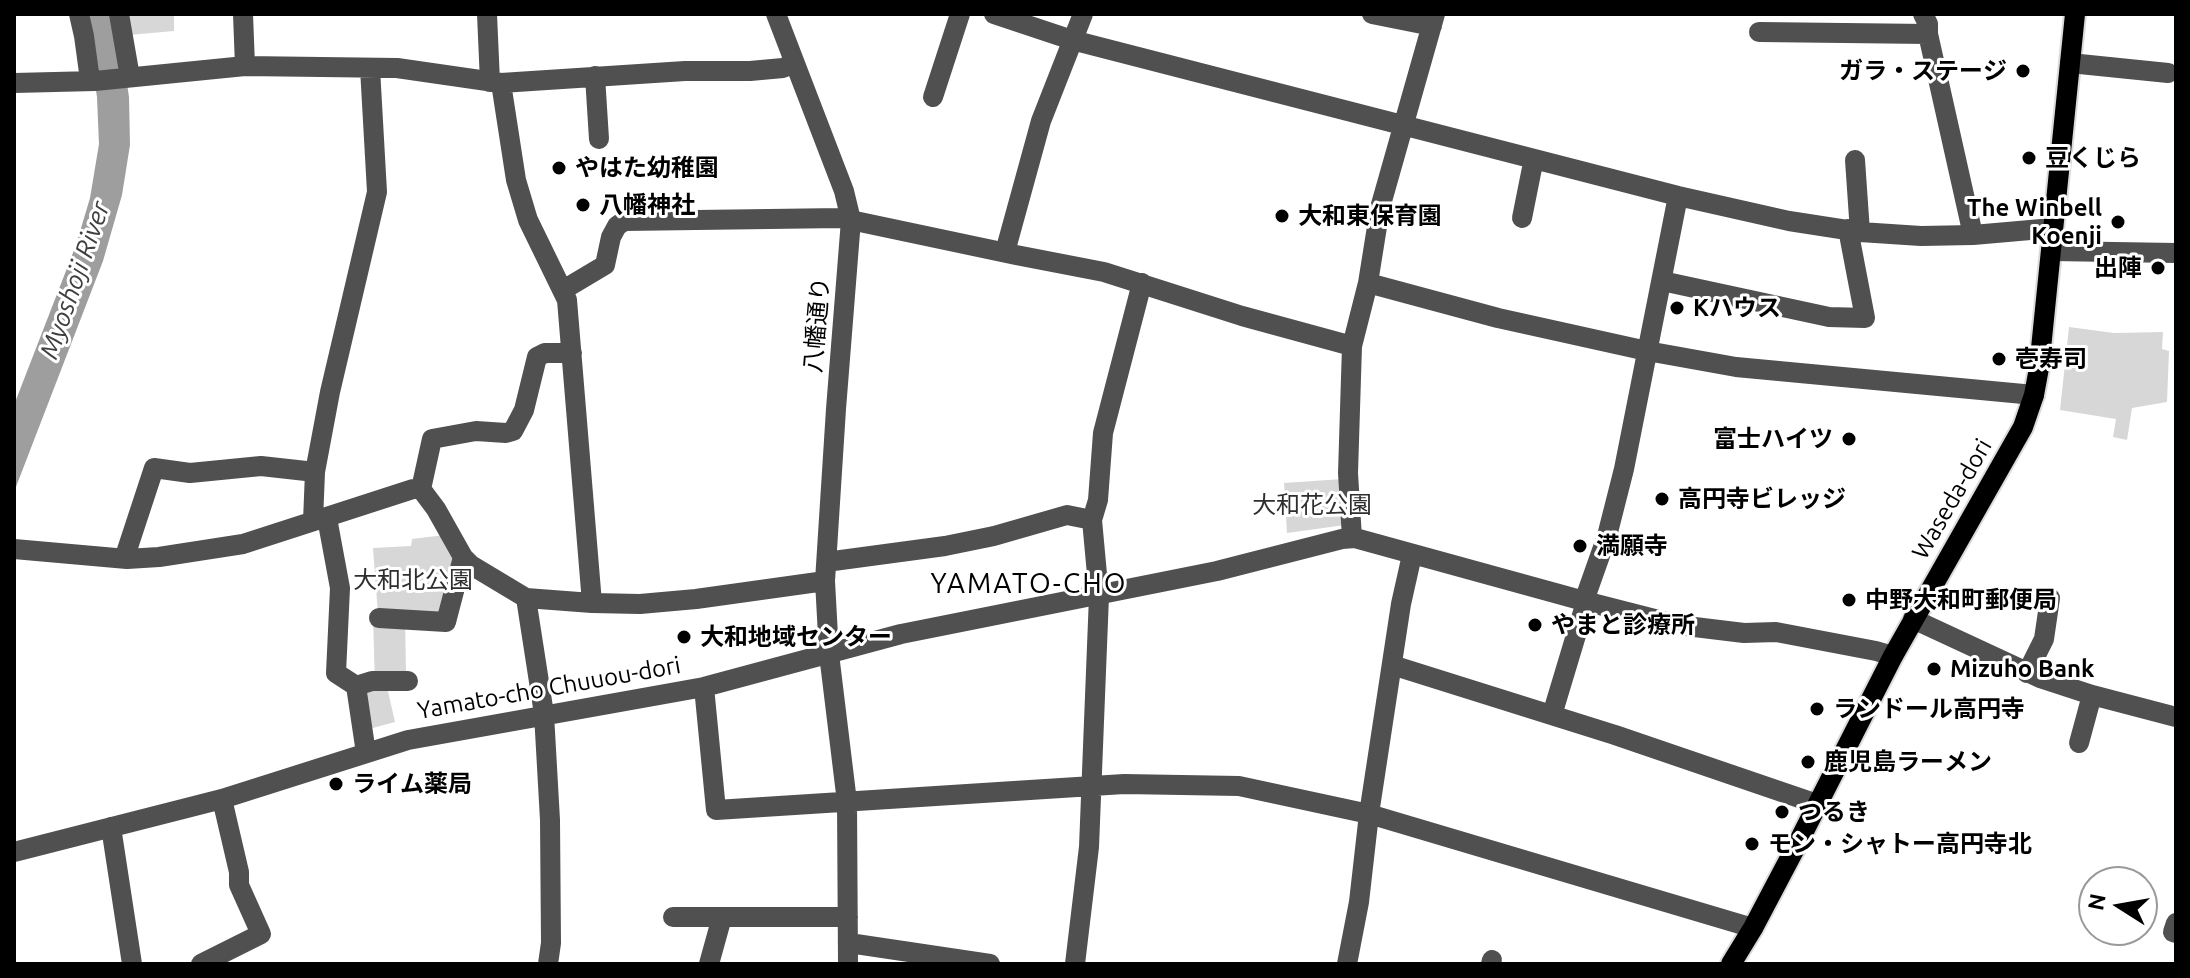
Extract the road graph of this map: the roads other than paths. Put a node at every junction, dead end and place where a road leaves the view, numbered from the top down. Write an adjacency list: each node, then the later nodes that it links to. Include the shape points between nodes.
1 (79, 14): 22 (street)
2 (119, 14): 21 (street)
3 (243, 14): 17 (street)
4 (487, 14): 23 (street)
5 (776, 14): 15 (street, 八幡通り)
6 (960, 14): 25 (street)
7 (994, 14): 14 (street)
8 (1083, 14): 14 (street)
9 (1372, 14): 11 (street)
10 (2075, 14): 16 (main road, Waseda-dori)
11 (1434, 20): 26 (street)
12 (1926, 24): 13 (street); 35 (street)
13 (1759, 32)
14 (1072, 40): 26 (street); 37 (street, via 1041,121)
15 (794, 63): 20 (street, via 750,71); 32 (street, 八幡通り)
16 (2070, 63): 19 (street); 33 (main road, Waseda-dori)
17 (245, 66): 18 (street); 21 (street)
18 (370, 68): 23 (street); 47 (street, via 377,192)
19 (2168, 73)
20 (595, 76): 23 (street); 27 (street)
21 (128, 78): 22 (street)
22 (93, 81): 24 (street)
23 (496, 82): 42 (street, via 528,220)
24 (14, 83)
25 (933, 97)
26 (1403, 126): 29 (street); 41 (street, via 1380,208)
27 (599, 139)
28 (1855, 160): 34 (street)
29 (1537, 161): 30 (street); 31 (street)
30 (1678, 196): 34 (street); 39 (street)
31 (1522, 218)
32 (851, 220): 37 (street); 42 (street, via 624,221 611,237 605,265); 56 (street, 八幡通り)
33 (2053, 228): 35 (street); 36 (main road, Waseda-dori)
34 (1854, 230): 35 (street); 39 (street, via 1865,318 1829,317)
35 (1973, 235)
36 (2052, 251): 38 (street); 46 (main road, Waseda-dori)
37 (1005, 252): 40 (street)
38 (2176, 253)
39 (1662, 281): 44 (street)
40 (1142, 283): 43 (street); 50 (street, via 1103,433)
41 (1368, 283): 43 (street); 44 (street)
42 (563, 290): 45 (street)
43 (1352, 346): 51 (street)
44 (1647, 351): 46 (street, via 1736,367); 60 (street, via 1624,469)
45 (572, 353): 48 (street, via 537,357 513,431 432,439); 61 (street)
46 (2034, 395): 63 (main road, Waseda-dori, via 2023,427)
47 (315, 472): 49 (street); 55 (street, via 261,466 190,473 154,468)
48 (421, 489): 49 (street); 54 (street)
49 (320, 519): 55 (street, via 243,544); 69 (street, via 340,588 336,673)
50 (1092, 520): 56 (street, via 1067,515); 57 (street)
51 (1352, 538): 53 (street, Yamato-cho Chuuou-dori); 57 (street, Yamato-cho Chuuou-dori)
52 (14, 549): 55 (street)
53 (1412, 555): 60 (street, Yamato-cho Chuuou-dori); 66 (street)
54 (463, 557): 58 (street); 62 (street, via 446,622)
55 (127, 559)
56 (826, 571): 61 (street, via 682,601); 64 (street, 八幡通り)
57 (1099, 596): 64 (street, Yamato-cho Chuuou-dori, via 901,634); 77 (street)
58 (526, 598): 61 (street); 72 (street)
59 (2050, 598): 67 (street, via 2044,639)
60 (1585, 602): 65 (street, Yamato-cho Chuuou-dori, via 1678,625 1776,632); 73 (street)
61 (592, 603)
62 (379, 618)
63 (1913, 619): 65 (main road, Waseda-dori); 67 (street)
64 (829, 654): 70 (street, Yamato-cho Chuuou-dori); 79 (street, 八幡通り)
65 (1893, 656): 80 (main road, Waseda-dori)
66 (1392, 665): 73 (street); 81 (street)
67 (2027, 673): 71 (street)
68 (408, 681): 69 (street)
69 (356, 686): 76 (street)
70 (704, 687): 72 (street, Yamato-cho Chuuou-dori); 79 (street, via 716,810)
71 (2092, 695): 74 (street); 75 (street)
72 (544, 714): 76 (street, Yamato-cho Chuuou-dori); 93 (street, via 550,820)
73 (1552, 715): 80 (street)
74 (2176, 717)
75 (2079, 743)
76 (366, 753): 78 (street, Yamato-cho Chuuou-dori)
77 (1091, 787): 79 (street); 81 (street, via 1239,786); 96 (street)
78 (222, 799): 82 (street, Yamato-cho Chuuou-dori); 92 (street, via 239,885 261,934)
79 (847, 802): 86 (street, 八幡通り)
80 (1817, 804): 88 (main road, Waseda-dori)
81 (1369, 814): 88 (street); 97 (street)
82 (111, 827): 83 (street, Yamato-cho Chuuou-dori); 91 (street)
83 (14, 852)
84 (673, 917): 85 (street)
85 (722, 917): 86 (street); 94 (street)
86 (848, 917): 90 (street, 八幡通り)
87 (2176, 923): 89 (street)
88 (1753, 928): 98 (main road, Waseda-dori)
89 (2176, 933)
90 (848, 954): 95 (street)
91 (132, 964)
92 (201, 964)
93 (548, 964)
94 (709, 964)
95 (990, 964)
96 (1075, 964)
97 (1347, 964)
98 (1731, 964)

